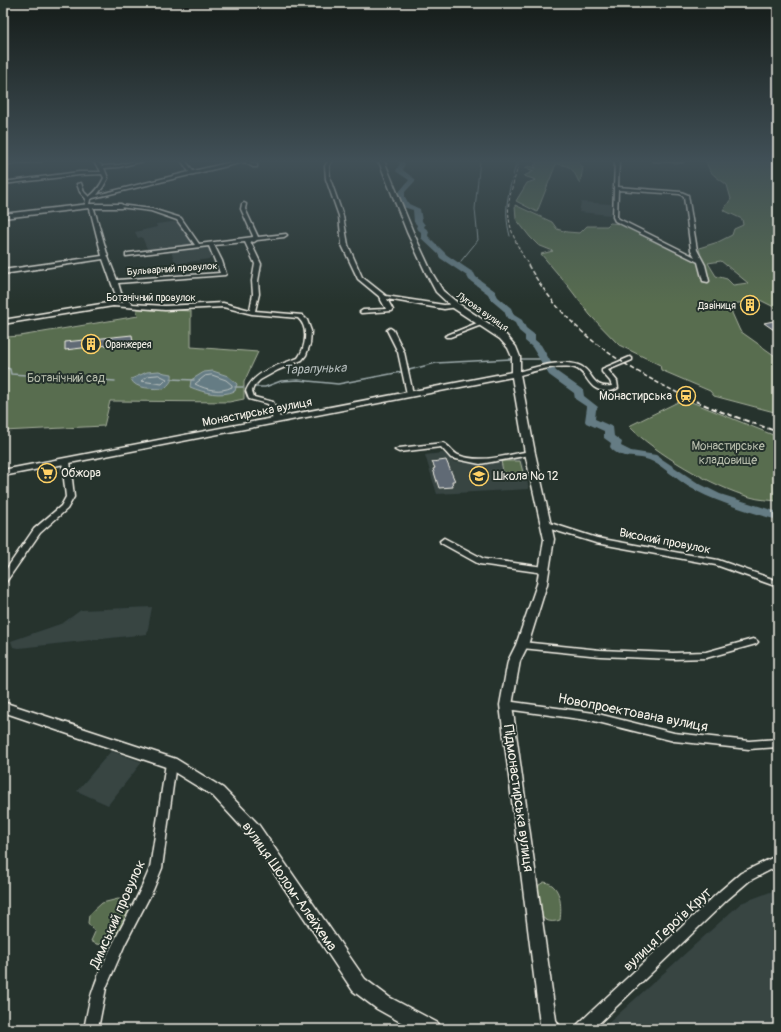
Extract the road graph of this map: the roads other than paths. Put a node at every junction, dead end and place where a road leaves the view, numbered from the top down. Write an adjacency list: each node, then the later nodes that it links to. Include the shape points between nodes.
1 (48, 208): 9 (street)
2 (92, 208): 15 (street)
3 (138, 208): 13 (street, via 179,219)
4 (243, 208): 11 (street, via 256,236)
5 (338, 208): 20 (street, via 345,245 360,278)
6 (400, 208): 22 (street, Лугова вулиця, via 429,273 440,292)
7 (615, 208): 16 (street, via 615,217 620,222)
8 (688, 208): 16 (street, via 694,250)
9 (3, 216)
10 (284, 236): 11 (street)
11 (250, 241): 12 (street); 23 (street, via 258,264)
12 (211, 244): 13 (street); 19 (street, Бульварний провулок, via 223,274)
13 (198, 246): 14 (street)
14 (128, 255)
15 (105, 257): 17 (street); 19 (street)
16 (699, 261): 18 (street)
17 (3, 272)
18 (706, 281)
19 (115, 282): 21 (street, via 120,297)
20 (384, 297): 22 (street); 24 (street, via 390,310)
21 (132, 305): 23 (street, Ботанічний провулок, via 165,308 223,305); 25 (street, Ботанічний провулок, via 112,304)
22 (456, 306): 26 (street, Лугова вулиця)
23 (252, 312): 32 (street, Ботанічний провулок, via 300,316 304,318 308,328 304,355 261,377 248,388 251,398 270,403)
24 (363, 312)
25 (3, 322)
26 (482, 323): 28 (street); 30 (street, Лугова вулиця, via 512,346 516,357)
27 (390, 330): 31 (street, via 401,352)
28 (448, 336)
29 (630, 359): 30 (street, via 605,369 616,386 610,389 598,388 575,366 557,366)
30 (516, 374): 31 (street, Монастирська вулиця); 34 (street, Підмонастирська вулиця)
31 (410, 394): 32 (street, Монастирська вулиця)
32 (276, 420): 35 (street, Монастирська вулиця)
33 (399, 450): 34 (street, via 443,445 454,456 480,462)
34 (530, 453): 37 (street, Підмонастирська вулиця)
35 (66, 461): 36 (street, Монастирська вулиця); 40 (street, via 70,497 64,507 37,531)
36 (3, 473)
37 (547, 526): 39 (street, Підмонастирська вулиця, via 549,539); 41 (street, Високий провулок, via 596,540 718,563)
38 (444, 541): 39 (street, via 482,562)
39 (544, 570): 43 (street, Підмонастирська вулиця, via 542,584)
40 (3, 580)
41 (778, 584)
42 (753, 642): 43 (street, via 706,655 673,656 600,653)
43 (522, 645): 44 (street, Підмонастирська вулиця, via 514,661)
44 (506, 705): 46 (street, Новопроектована вулиця, via 594,717 674,737 749,745); 51 (street, Підмонастирська вулиця, via 548,1024)
45 (3, 707): 47 (main road, вулиця Шолом-Алейхема)
46 (778, 743)
47 (170, 763): 49 (street, Димський провулок, via 156,868 100,988); 50 (main road, вулиця Шолом-Алейхема, via 218,792 253,829 359,984 383,1003)
48 (778, 860): 52 (street, вулиця Героїв Крут, via 745,877 724,895)
49 (91, 1029)
50 (432, 1029)
51 (553, 1029)
52 (583, 1029)

